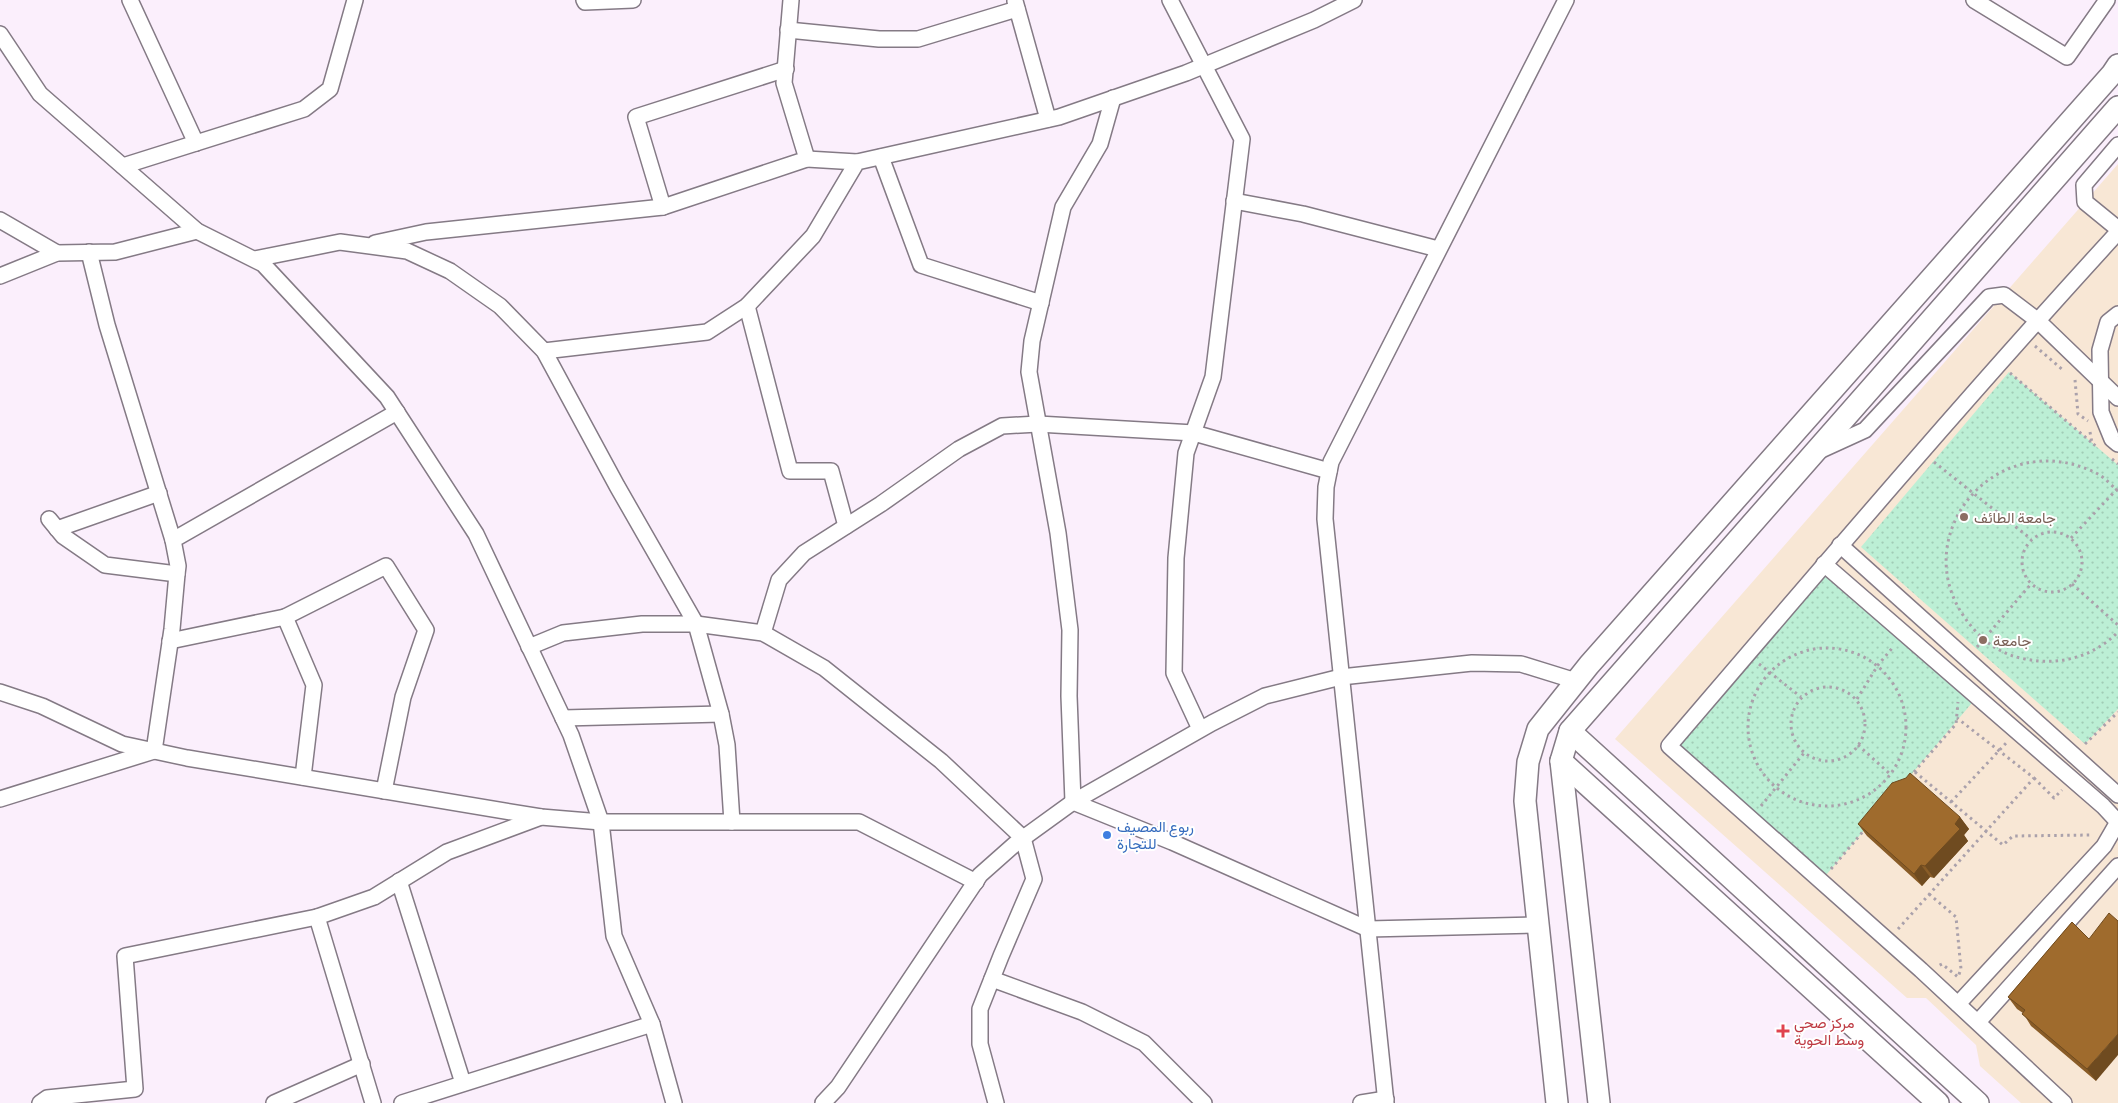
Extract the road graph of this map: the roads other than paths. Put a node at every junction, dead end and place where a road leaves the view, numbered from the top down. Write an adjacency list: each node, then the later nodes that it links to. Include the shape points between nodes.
1 (130, 0): 20 (street)
2 (355, 0): 20 (street, via 330,89 304,109)
3 (584, 0): 4 (street)
4 (633, 0)
5 (791, 0): 12 (street)
6 (1170, 0): 15 (street)
7 (1354, 0): 15 (street)
8 (1566, 0): 32 (street)
9 (1974, 0): 10 (street, via 2067,57)
10 (2107, 0)
11 (1016, 4): 12 (street, via 918,39 879,40); 19 (street)
12 (788, 30): 16 (street)
13 (0, 34): 25 (street, via 40,94)
14 (2118, 65): 62 (main road)
15 (1203, 66): 17 (street); 26 (street, via 1242,139)
16 (786, 69): 23 (street, via 784,83); 27 (street, via 636,117)
17 (1113, 98): 19 (street); 37 (street, via 1100,144 1063,206)
18 (2118, 107): 48 (main road)
19 (1048, 120): 22 (street)
20 (196, 143): 25 (street)
21 (2118, 145): 30 (street, via 2084,185 2085,202)
22 (881, 157): 24 (street); 37 (street, via 921,265)
23 (808, 160): 24 (street); 27 (street)
24 (857, 162): 38 (street, via 813,236)
25 (123, 166): 29 (street)
26 (1234, 201): 32 (street, via 1303,214); 46 (street, via 1214,377)
27 (663, 207): 31 (street, via 426,232)
28 (0, 220): 34 (street)
29 (196, 231): 33 (street, via 115,252); 35 (street)
30 (2118, 231): 40 (street)
31 (364, 246): 35 (street, via 340,242); 41 (street, via 407,251 450,271 500,306)
32 (1438, 249): 49 (street)
33 (89, 252): 34 (street); 50 (street, via 107,325)
34 (57, 253): 36 (street)
35 (255, 259): 44 (street, via 387,397)
36 (0, 276)
37 (1041, 303): 45 (street, via 1029,372)
38 (748, 306): 41 (street, via 707,332); 51 (street, via 790,471 830,471)
39 (2118, 314): 42 (street, via 2108,322 2100,350)
40 (2037, 320): 42 (street); 48 (street, via 2004,295 1989,297 1865,430); 53 (street)
41 (544, 351): 57 (street)
42 (2102, 383): 43 (street); 47 (street, via 2101,412 2112,439)
43 (2118, 398)
44 (397, 412): 52 (street); 60 (street, via 476,534)
45 (1038, 424): 46 (street); 51 (street, via 1002,426 959,449); 74 (street, via 1058,533 1070,630)
46 (1194, 433): 49 (street); 66 (street, via 1186,453 1176,558 1174,673)
47 (2118, 444)
48 (1815, 452): 67 (main road)
49 (1329, 470): 61 (street, via 1325,519)
50 (159, 493): 52 (street); 55 (street, via 53,524 63,536 105,565)
51 (846, 526): 58 (street, via 804,553 779,580)
52 (173, 540): 55 (street)
53 (1840, 545): 54 (street); 72 (street)
54 (1824, 564): 78 (street, via 2016,731); 87 (street, via 1669,746)
55 (177, 574): 59 (street)
56 (286, 617): 59 (street); 70 (street, via 314,685); 71 (street, via 386,566 426,630 403,697)
57 (696, 624): 58 (street); 60 (street, via 642,624 563,633); 64 (street)
58 (763, 633): 79 (street, via 824,668 941,761)
59 (170, 641): 68 (street)
60 (529, 647): 65 (street)
61 (1341, 677): 62 (street, via 1472,663 1521,664); 66 (street, via 1265,696); 85 (street)
62 (1576, 681): 84 (main road, via 1538,729 1528,762 1525,801)
63 (0, 692): 68 (street, via 42,706 122,744)
64 (721, 714): 65 (street); 77 (street, via 727,745)
65 (563, 718): 76 (street)
66 (1200, 729): 74 (street)
67 (1570, 731): 69 (main road); 105 (main road)
68 (154, 750): 70 (street); 73 (street)
69 (1561, 762): 103 (main road); 104 (main road)
70 (303, 777): 71 (street)
71 (384, 791): 75 (street)
72 (2118, 795)
73 (0, 799)
74 (1073, 802): 79 (street); 85 (street)
75 (541, 817): 76 (street); 81 (street, via 447,852)
76 (601, 822): 77 (street); 89 (street, via 614,936)
77 (732, 822): 82 (street, via 859,822)
78 (2117, 824): 87 (street, via 2104,846)
79 (1024, 838): 82 (street); 86 (street, via 1034,879)
80 (2118, 866): 88 (street)
81 (399, 881): 83 (street, via 374,897); 91 (street)
82 (976, 882): 98 (street, via 838,1087)
83 (316, 917): 90 (street); 93 (street, via 125,956 135,1089 47,1098)
84 (1538, 925): 85 (street); 102 (main road)
85 (1368, 929): 92 (street)
86 (992, 979): 99 (street, via 980,1009 980,1044); 100 (street, via 1082,1012 1144,1043)
87 (1958, 1004): 88 (street)
88 (1978, 1022): 106 (street)
89 (652, 1024): 91 (street); 97 (street)
90 (362, 1064): 94 (street); 95 (street)
91 (463, 1083): 96 (street)
92 (1386, 1101): 101 (street)
93 (40, 1103)
94 (274, 1103)
95 (374, 1103)
96 (402, 1103)
97 (674, 1103)
98 (823, 1103)
99 (996, 1103)
100 (1204, 1103)
101 (1361, 1103)
102 (1557, 1103)
103 (1599, 1103)
104 (1938, 1103)
105 (1978, 1103)
106 (2064, 1103)

